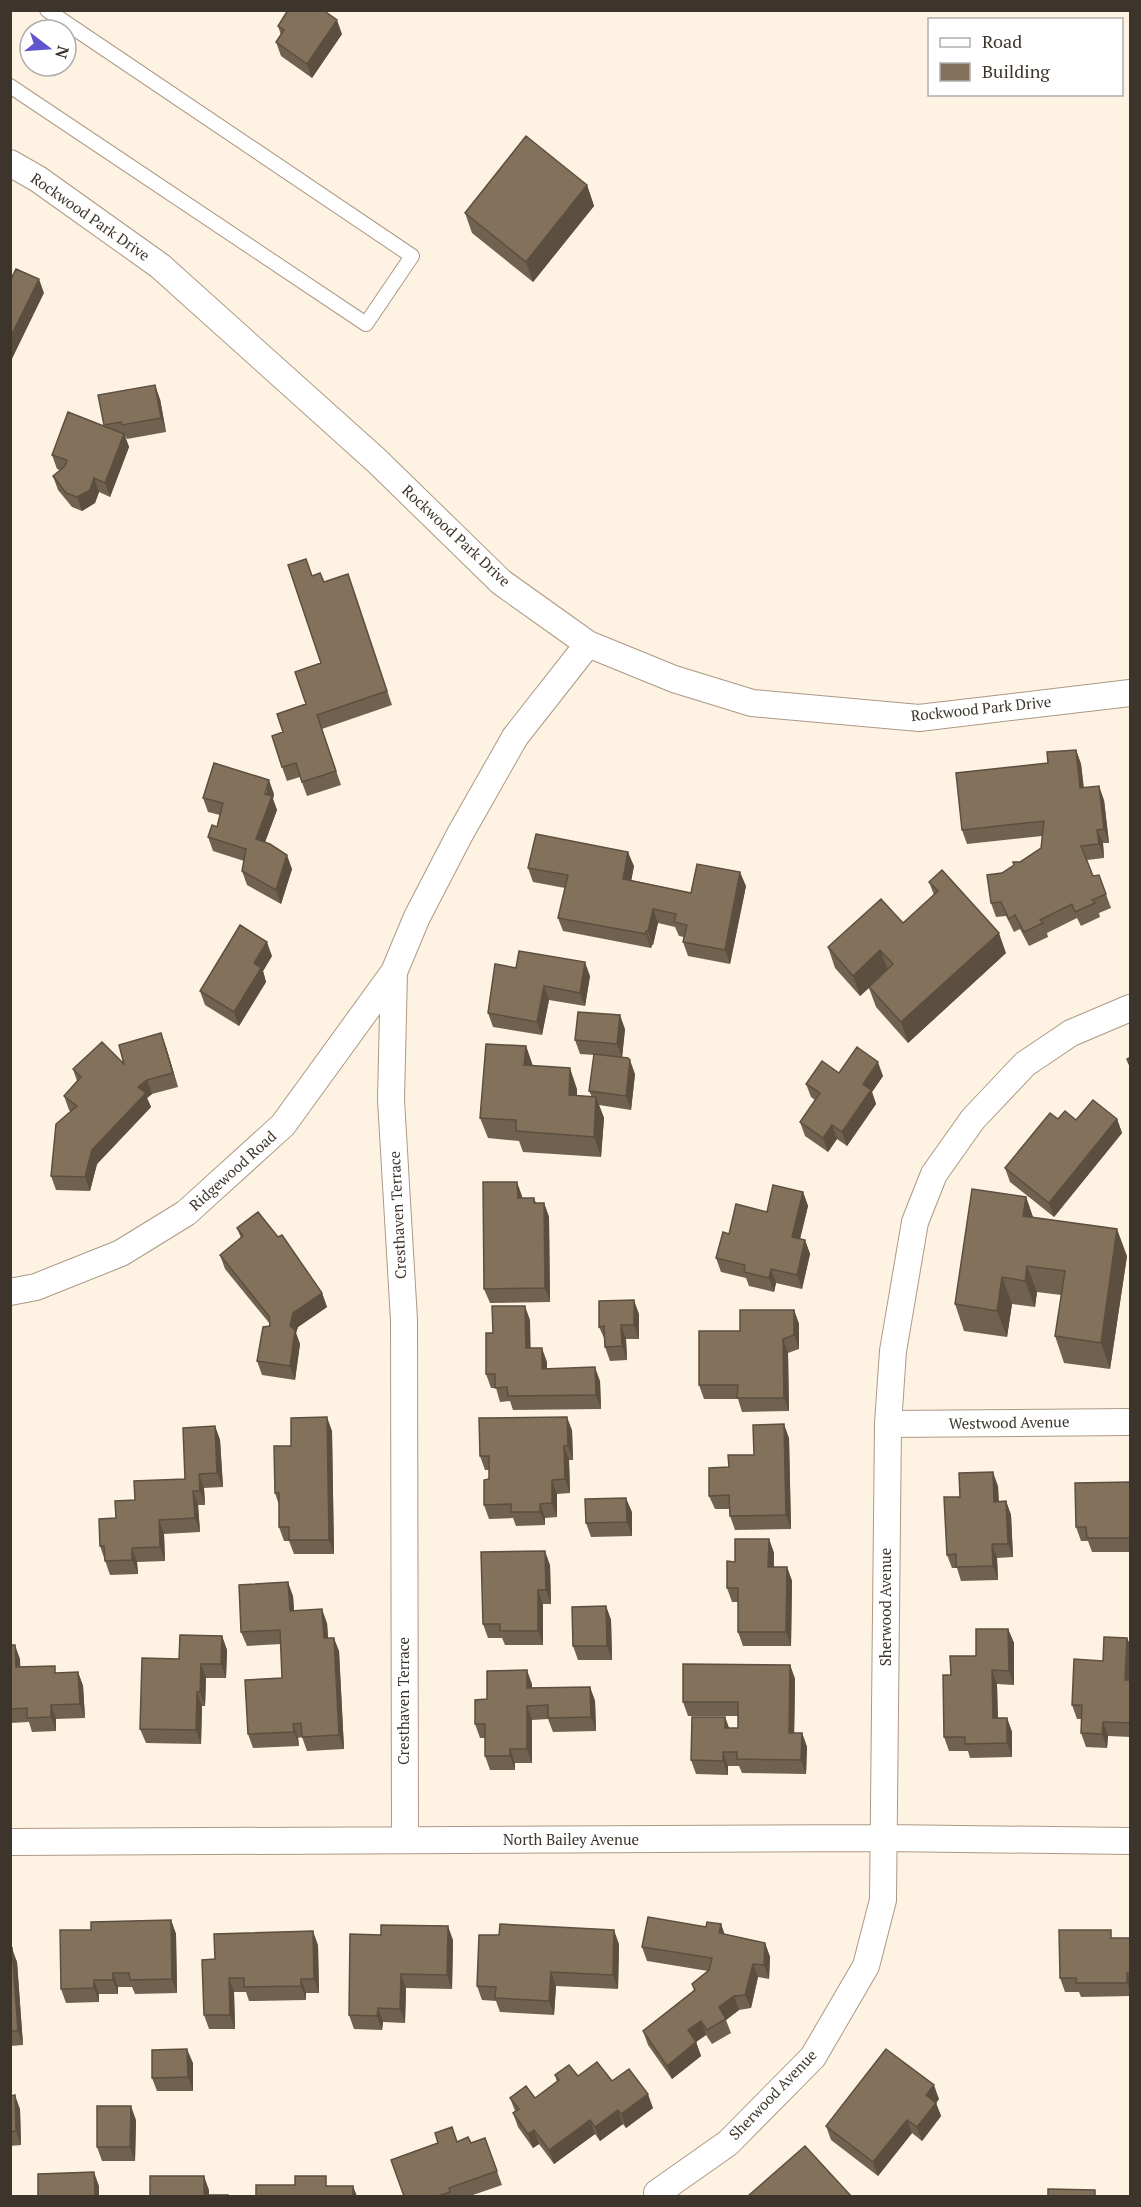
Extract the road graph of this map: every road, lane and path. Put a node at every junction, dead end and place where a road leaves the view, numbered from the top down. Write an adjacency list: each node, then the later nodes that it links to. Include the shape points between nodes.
1 (47, 10): 2 (lane, via 412,256 366,324)
2 (10, 86)
3 (10, 163): 4 (street, Rockwood Park Drive, via 160,266 377,461 501,582)
4 (588, 644): 5 (street, Rockwood Park Drive, via 674,679 752,703 919,718); 6 (street, Cresthaven Terrace, via 515,737 417,917)
5 (1131, 693)
6 (394, 972): 8 (street, Ridgewood Road, via 283,1125 186,1213 121,1253 36,1287); 12 (street, Cresthaven Terrace, via 391,1100 404,1320)
7 (1131, 1008): 10 (street, Sherwood Avenue, via 1071,1033 1025,1064 973,1119 934,1174 915,1222 893,1351)
8 (10, 1292)
9 (1131, 1422): 10 (street, Westwood Avenue)
10 (888, 1424): 11 (street, Sherwood Avenue)
11 (884, 1838): 12 (street, North Bailey Avenue); 13 (street, North Bailey Avenue); 15 (street, Sherwood Avenue, via 883,1900 866,1966 813,2057 728,2143)
12 (405, 1840): 14 (street, North Bailey Avenue)
13 (1131, 1841)
14 (10, 1842)
15 (656, 2195)

